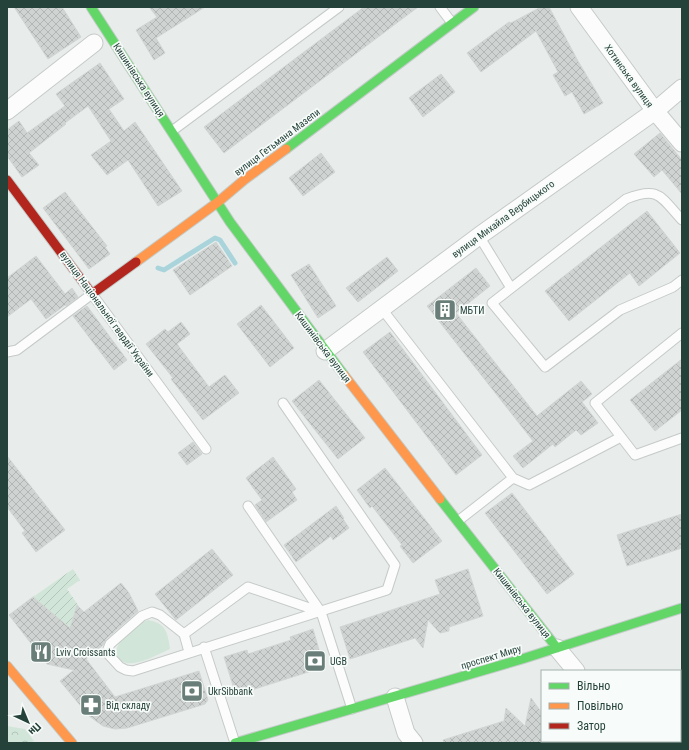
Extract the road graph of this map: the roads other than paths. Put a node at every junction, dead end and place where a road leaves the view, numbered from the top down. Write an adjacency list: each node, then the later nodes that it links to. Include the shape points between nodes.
1 (91, 7): 11 (street, Кишинівська вулиця)
2 (339, 7): 11 (lane)
3 (440, 7): 6 (lane)
4 (474, 7): 6 (street, вулиця Гетьмана Мазепи)
5 (579, 7): 10 (street, Хотинська вулиця)
6 (452, 23): 14 (street, вулиця Гетьмана Мазепи)
7 (91, 46): 9 (street)
8 (682, 88): 10 (street, вулиця Михайла Вербицького)
9 (7, 111)
10 (655, 111): 12 (street, Хотинська вулиця); 16 (street, вулиця Михайла Вербицького)
11 (172, 130): 14 (street, Кишинівська вулиця)
12 (682, 143)
13 (7, 180): 19 (street, вулиця Національної гвардії України)
14 (218, 202): 19 (street, вулиця Гетьмана Мазепи); 22 (street, Кишинівська вулиця)
15 (682, 220): 18 (lane, via 656,194 642,193 626,199)
16 (479, 236): 18 (lane); 20 (street, вулиця Михайла Вербицького)
17 (682, 280): 18 (lane, via 673,287 620,310 545,367 492,302)
18 (511, 288)
19 (92, 294): 23 (lane, via 17,350); 27 (lane, вулиця Національної гвардії України)
20 (382, 309): 22 (street, вулиця Михайла Вербицького); 28 (lane)
21 (682, 333): 25 (lane, via 594,403)
22 (325, 351): 30 (street, Кишинівська вулиця)
23 (7, 352)
24 (283, 403): 32 (lane, via 395,566 387,590)
25 (621, 437): 26 (lane, via 635,455); 28 (lane, via 529,485)
26 (682, 438)
27 (206, 449)
28 (513, 478): 30 (lane)
29 (248, 506): 32 (lane)
30 (458, 521): 35 (street, Кишинівська вулиця)
31 (682, 608): 35 (street, проспект Миру)
32 (321, 612): 33 (lane, via 248,587); 34 (lane); 40 (lane)
33 (184, 634): 36 (lane); 36 (lane, via 152,612 142,616 110,644 108,654 120,667 133,671)
34 (204, 647): 36 (lane); 44 (lane)
35 (557, 648): 38 (street, Кишинівська вулиця); 39 (street, проспект Миру)
36 (189, 652)
37 (7, 666): 43 (street)
38 (575, 670)
39 (395, 697): 40 (street, проспект Миру); 45 (street, via 406,733)
40 (352, 709): 41 (street, проспект Миру)
41 (305, 724): 42 (street, проспект Миру); 44 (street, проспект Миру)
42 (284, 739)
43 (72, 743)
44 (235, 743)
45 (414, 743)

